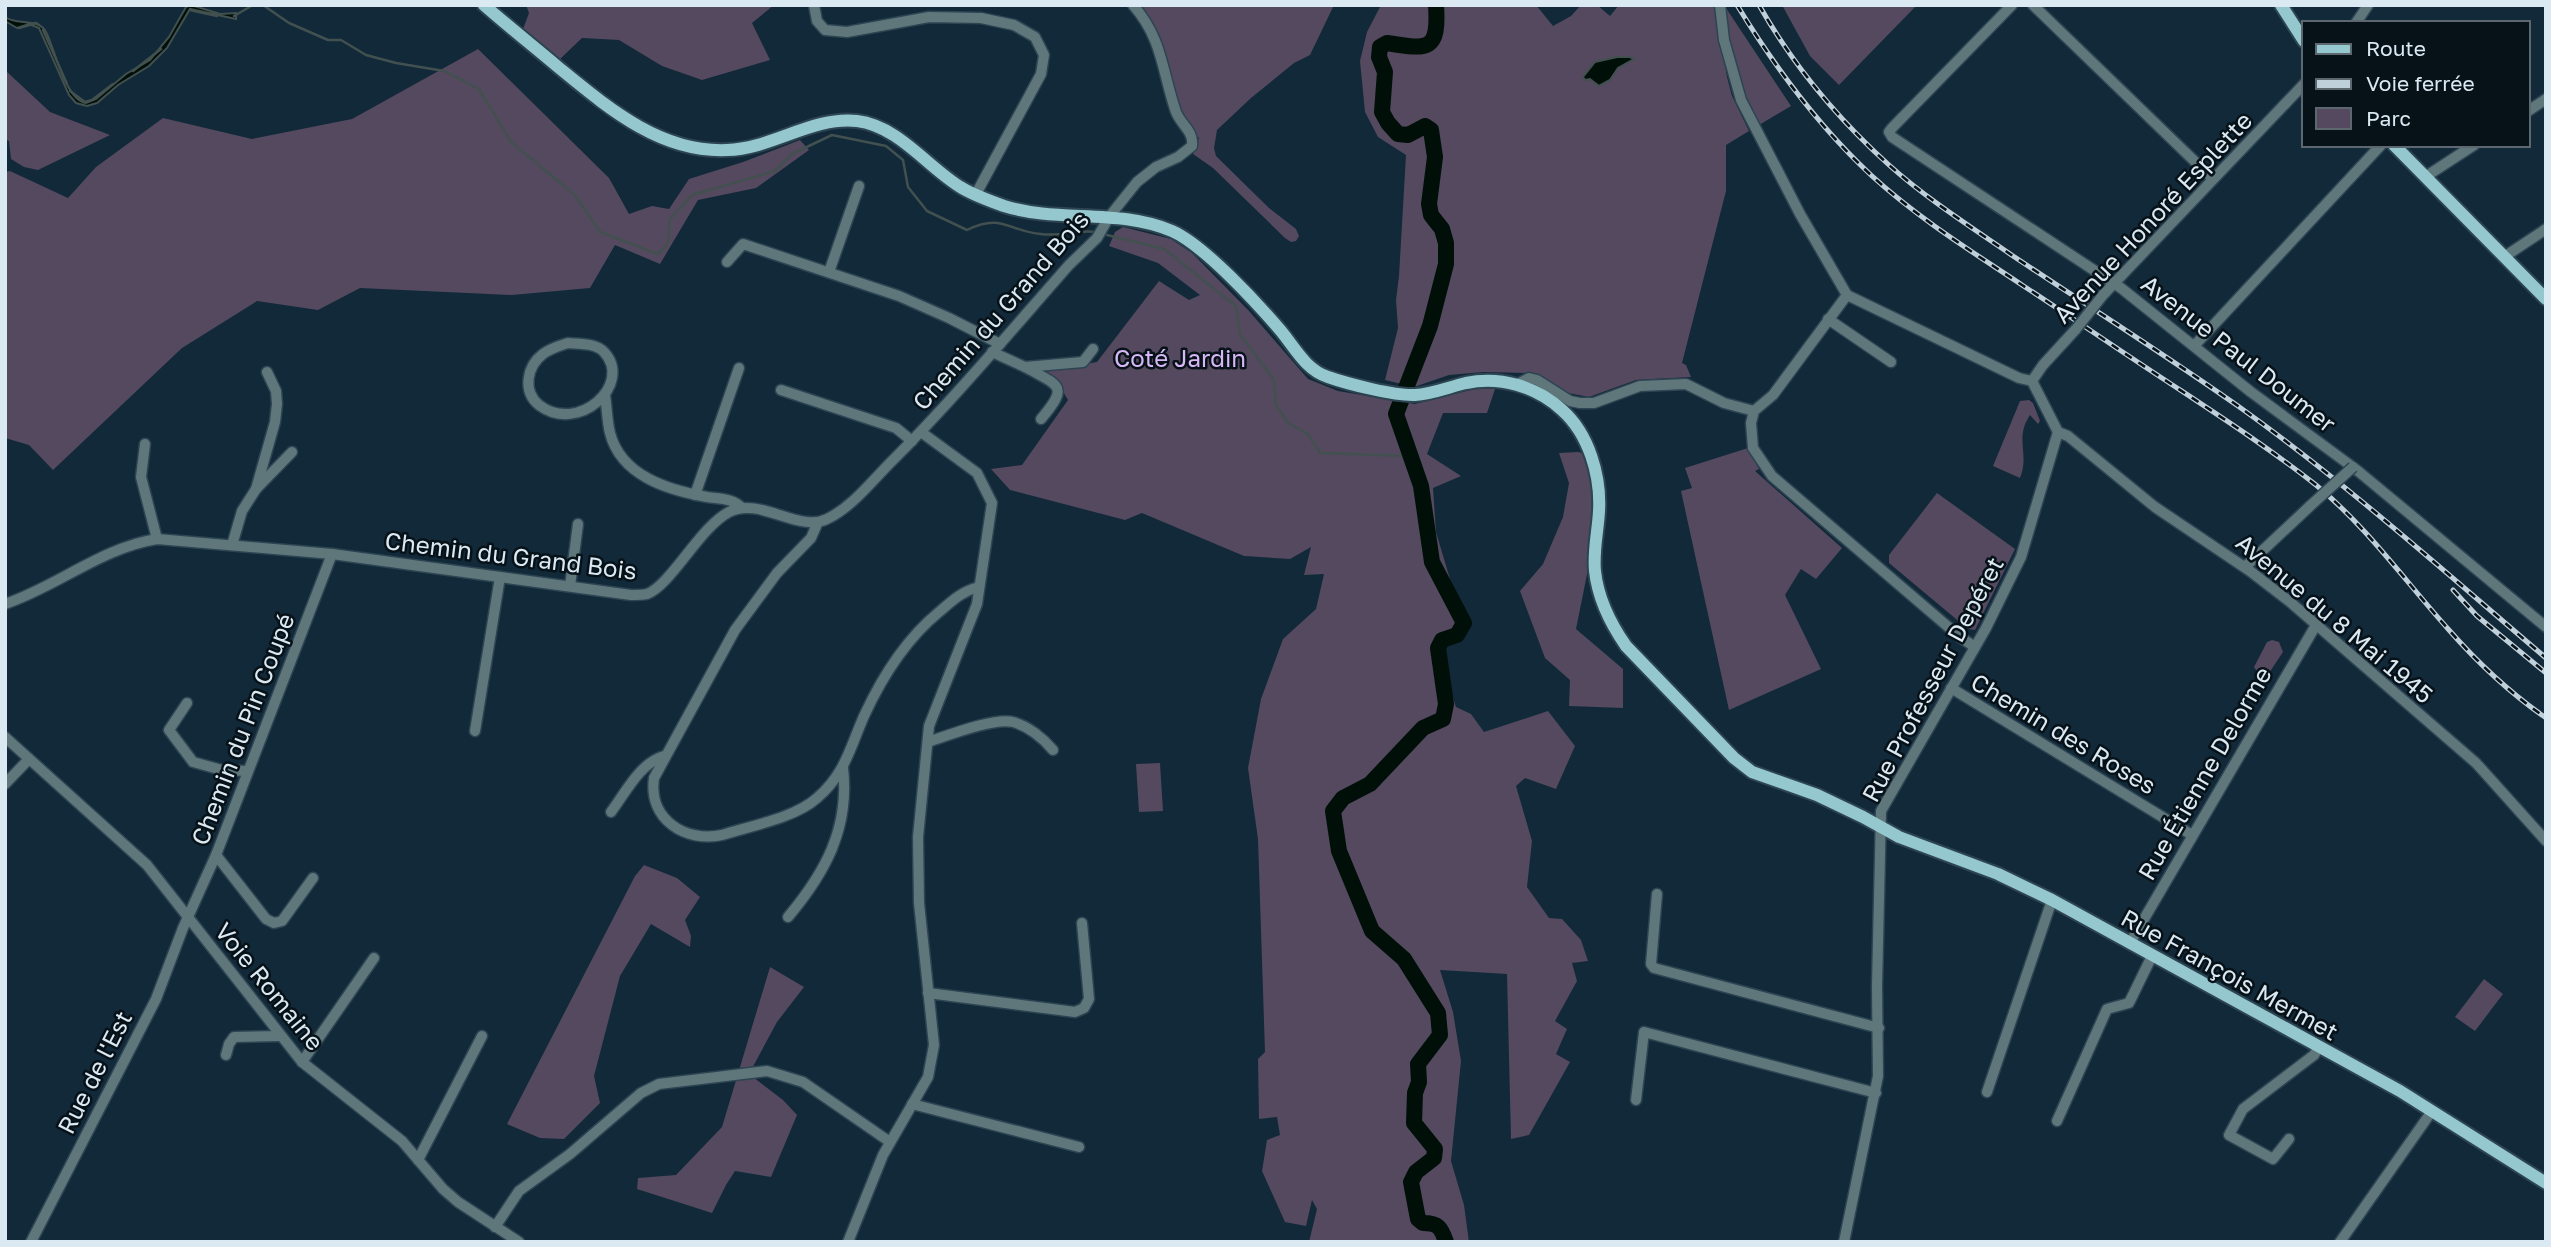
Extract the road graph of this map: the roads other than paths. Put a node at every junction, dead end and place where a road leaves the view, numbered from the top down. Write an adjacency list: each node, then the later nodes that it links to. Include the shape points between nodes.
1 (484, 5): 20 (main road, via 601,102 628,121 677,144 702,149 747,148 836,120 862,122 895,136 963,189)
2 (814, 5): 20 (street, via 817,21 825,30 847,32 929,17 981,18 1014,25 1035,37 1044,55 1041,74)
3 (1133, 5): 21 (street, Chemin du Grand Bois, via 1155,37 1177,116 1193,139 1187,152 1137,182)
4 (1720, 5): 27 (street, via 1724,40 1741,100)
5 (2012, 5): 26 (street, Avenue Paul Doumer, via 1889,134)
6 (2033, 5): 18 (street)
7 (2281, 5): 10 (main road)
8 (2368, 5): 9 (street)
9 (2357, 21)
10 (2302, 38)
11 (2302, 86): 18 (street, Avenue Honoré Esplette)
12 (2546, 99): 13 (street)
13 (2530, 110)
14 (2379, 147): 31 (street)
15 (2396, 147): 17 (main road)
16 (2471, 147): 17 (street)
17 (2425, 177): 23 (main road)
18 (2213, 179): 26 (street, Avenue Honoré Esplette)
19 (859, 186): 25 (street)
20 (976, 194): 21 (main road, via 1005,206 1042,213)
21 (1109, 217): 30 (street, Chemin du Grand Bois); 39 (main road, via 1154,225 1190,241 1279,328 1303,361 1325,377 1410,396 1470,382)
22 (2546, 229): 23 (street)
23 (2504, 257): 28 (main road)
24 (727, 262): 25 (street, via 743,244)
25 (829, 272): 30 (street, via 899,296)
26 (2113, 283): 31 (street, Avenue Paul Doumer); 38 (street, Avenue Honoré Esplette, bridge)
27 (1847, 295): 29 (street); 38 (street)
28 (2546, 299)
29 (1828, 318): 34 (street); 42 (street, via 1778,389)
30 (1000, 344): 33 (street, Chemin du Grand Bois)
31 (2195, 345): 49 (street, Avenue Paul Doumer)
32 (1093, 349): 35 (street, via 1083,362)
33 (992, 352): 35 (street); 44 (street, Chemin du Grand Bois)
34 (1891, 362)
35 (1025, 366): 43 (street, via 1054,383 1059,394)
36 (739, 368): 51 (street)
37 (267, 372): 50 (street, via 277,404)
38 (2032, 381): 45 (street, Avenue du 8 Mai 1945)
39 (1517, 384): 42 (street, via 1529,378 1537,380 1570,401 1594,404 1640,386 1686,384 1714,399); 78 (main road, Rue François Mermet, via 1563,410 1592,456 1599,508 1595,570 1601,599 1626,646 1752,772 1817,795)
40 (781, 390): 46 (street, via 896,428)
41 (605, 395): 41 (street, via 611,366 604,352 592,345 568,343 552,348 540,356 527,386 531,398 561,415 592,407); 51 (street, via 610,432 628,465 645,478)
42 (1754, 411): 65 (street, via 1753,448 1772,476)
43 (1041, 419)
44 (921, 432): 46 (street, Chemin du Grand Bois); 61 (street, via 977,473 992,502)
45 (2058, 432): 58 (street, Avenue du 8 Mai 1945, via 2155,507); 65 (street, Rue Professeur Depéret, via 2025,547)
46 (912, 441): 53 (street, Chemin du Grand Bois, via 850,503)
47 (145, 444): 55 (street, via 141,477)
48 (292, 452): 50 (street)
49 (2353, 467): 58 (street, bridge); 64 (street, Avenue Paul Doumer)
50 (256, 489): 56 (street, via 242,511)
51 (695, 495): 52 (street, via 736,501)
52 (742, 508): 53 (street); 60 (street, Chemin du Grand Bois, via 713,523 647,593)
53 (818, 522): 72 (street, via 811,538 777,573 735,630)
54 (578, 524): 60 (street)
55 (157, 539): 56 (street, Chemin du Grand Bois); 62 (street, Chemin du Grand Bois, via 104,554)
56 (232, 545): 57 (street, Chemin du Grand Bois)
57 (332, 554): 59 (street, Chemin du Grand Bois); 75 (street, Chemin du Pin Coupé)
58 (2245, 567): 63 (street, Avenue du 8 Mai 1945)
59 (500, 577): 60 (street, Chemin du Grand Bois); 68 (street)
60 (569, 586)
61 (979, 587): 70 (street, via 977,604 929,726); 74 (street, via 966,590 911,639 872,699)
62 (5, 604)
63 (2316, 625): 79 (street, Rue Étienne Delorme); 80 (street, Avenue du 8 Mai 1945, via 2476,763)
64 (2546, 627)
65 (1975, 647): 66 (street, Rue Professeur Depéret)
66 (1951, 688): 78 (street, Rue Professeur Depéret, via 1884,803); 79 (street, Chemin des Roses)
67 (187, 703): 75 (street, via 169,730 193,762)
68 (475, 731)
69 (5, 737): 73 (street, Voie Romaine)
70 (928, 742): 71 (street, via 973,727 1011,721 1043,738); 91 (street, via 918,837)
71 (1053, 750)
72 (664, 756): 74 (street, via 654,778 655,804 667,822 699,837 722,835 807,806); 77 (street, via 645,766)
73 (29, 759): 76 (street); 86 (street, Voie Romaine, via 147,865)
74 (843, 768): 85 (street, via 845,805 833,846 815,883)
75 (248, 771): 81 (street, Chemin du Pin Coupé)
76 (5, 784)
77 (611, 812)
78 (1881, 826): 84 (main road, Rue François Mermet); 92 (street, Rue Professeur Depéret)
79 (2192, 835): 88 (street, Rue Étienne Delorme)
80 (2546, 841)
81 (216, 855): 82 (street, via 274,923 282,921); 86 (street, Chemin du Pin Coupé)
82 (313, 878)
83 (1657, 894): 92 (street, via 1654,968)
84 (2052, 900): 88 (main road, Rue François Mermet); 98 (street)
85 (788, 917)
86 (187, 918): 93 (street, Voie Romaine); 110 (street, Rue de l'Est, via 156,999)
87 (1082, 923): 91 (street, via 1089,999 1084,1008 1075,1012)
88 (2130, 943): 89 (main road, Rue François Mermet)
89 (2152, 956): 95 (main road, Rue François Mermet); 103 (street, via 2129,1003 2107,1009)
90 (374, 958): 97 (street)
91 (928, 993): 101 (street, via 934,1045 928,1077)
92 (1879, 1028): 99 (street, Rue Professeur Depéret)
93 (281, 1036): 96 (street, via 234,1037); 97 (street, Voie Romaine)
94 (482, 1036): 107 (street)
95 (2319, 1047): 102 (main road, Rue François Mermet); 104 (street, via 2243,1109 2229,1135 2273,1159)
96 (226, 1055)
97 (302, 1062): 107 (street, Voie Romaine, via 402,1141)
98 (1987, 1092)
99 (1876, 1093): 100 (street, via 1644,1032); 113 (street, Rue Professeur Depéret)
100 (1636, 1100)
101 (912, 1104): 105 (street); 106 (street)
102 (2432, 1111): 108 (main road, Rue François Mermet); 114 (street)
103 (2057, 1121)
104 (2289, 1139)
105 (890, 1142): 109 (street, via 803,1082 767,1072 659,1084 641,1093 519,1191); 112 (street)
106 (1079, 1147)
107 (418, 1160): 109 (street, Voie Romaine, via 451,1196)
108 (2546, 1184)
109 (495, 1227): 111 (street, Voie Romaine)
110 (31, 1242)
111 (519, 1242)
112 (848, 1242)
113 (1844, 1242)
114 (2340, 1242)

